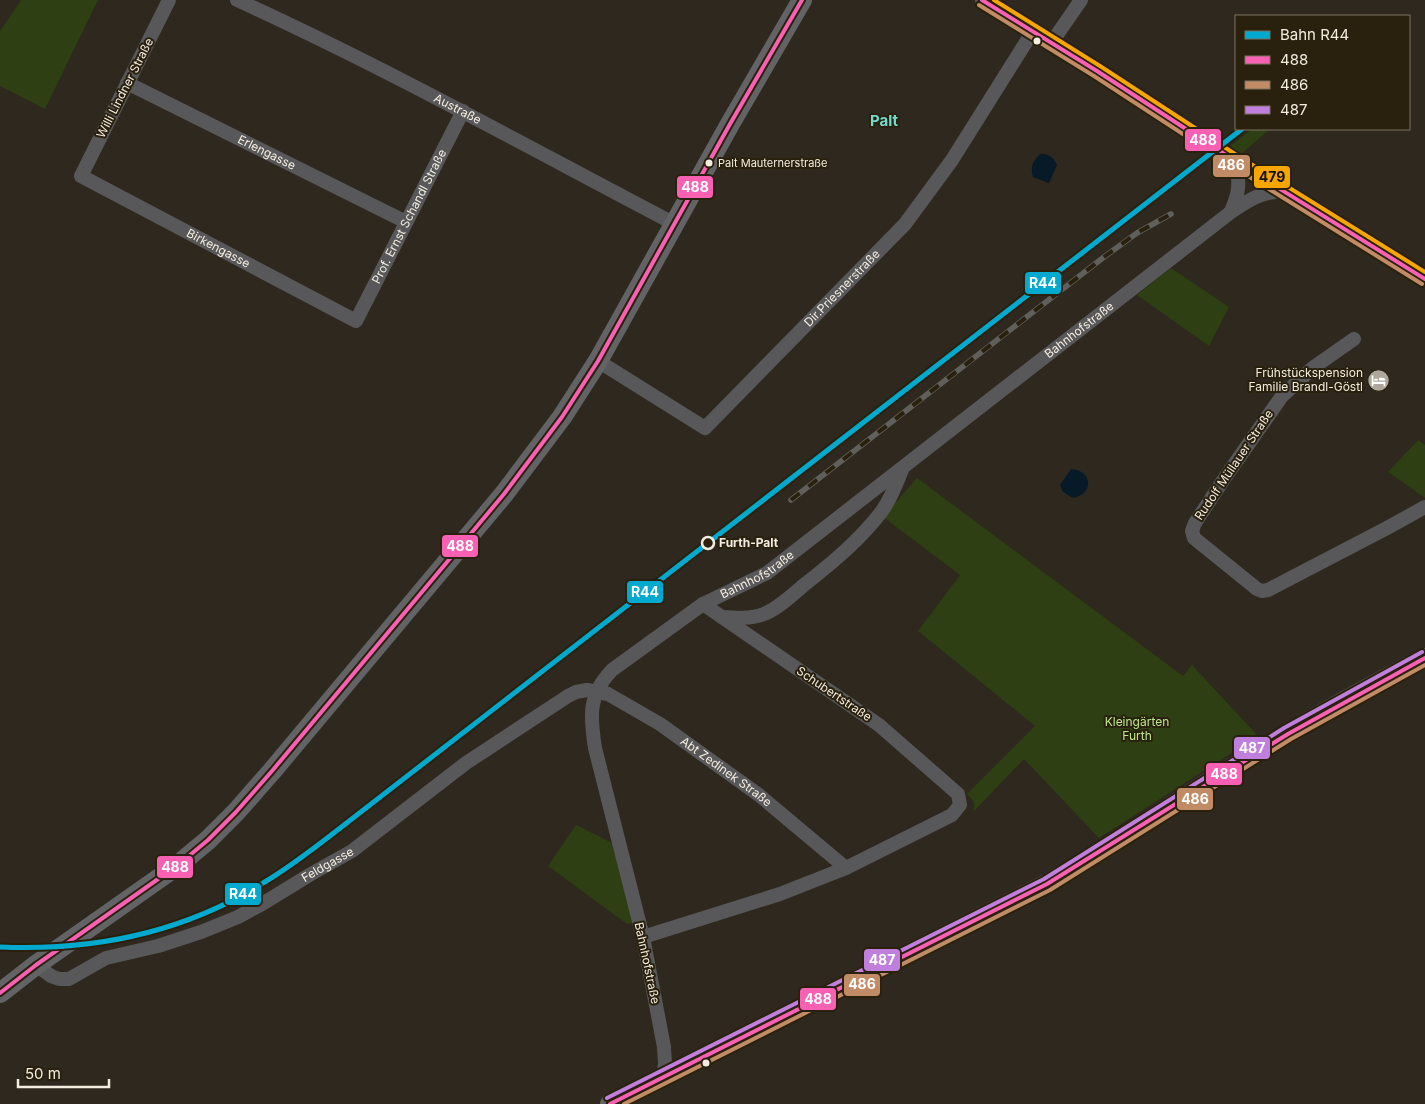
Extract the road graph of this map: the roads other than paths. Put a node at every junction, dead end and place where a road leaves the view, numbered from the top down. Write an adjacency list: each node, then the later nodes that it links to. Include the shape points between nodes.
1 (168, 0): 8 (street, Willi Lindner Straße)
2 (237, 0): 9 (street, Austraße)
3 (802, 0): 15 (street)
4 (982, 0): 6 (street)
5 (1081, 0): 7 (street)
6 (1033, 31): 7 (street); 19 (street, Dir.Priesnerstraße, via 952,160 905,224 705,428)
7 (1052, 42): 10 (street)
8 (127, 83): 11 (street, Willi Lindner Straße); 14 (street, Erlengasse)
9 (463, 111): 14 (street, Prof. Ernst Schandl Straße); 15 (street, Austraße)
10 (1235, 161): 12 (street); 13 (street, via 1240,182)
11 (81, 176): 17 (street, Birkengasse)
12 (1283, 191): 13 (street, Bahnhofstraße, via 1265,192); 16 (street)
13 (1231, 212): 20 (street, Bahnhofstraße)
14 (406, 222): 17 (street, Prof. Ernst Schandl Straße)
15 (675, 224): 19 (street)
16 (1425, 278)
17 (356, 321)
18 (1354, 339): 21 (street, Rudolf Müllauer Straße, via 1314,367 1282,396 1195,523 1194,538 1262,591)
19 (598, 361): 28 (street, via 562,417 504,494 236,812 178,865)
20 (904, 467): 22 (street, Bahnhofstraße, via 766,572); 23 (street, via 882,511 836,559 777,607 744,618)
21 (1425, 507)
22 (703, 604): 23 (street, Schubertstraße); 25 (street, Bahnhofstraße, via 612,670)
23 (722, 617): 26 (street, Schubertstraße, via 879,725 958,794 960,805 952,815)
24 (1425, 658): 30 (street, via 1243,761 1047,884)
25 (596, 691): 26 (street, Abt Zedinek Straße, via 608,694 651,719 712,760); 27 (street, Bahnhofstraße, via 591,726 595,748); 28 (street, Feldgasse, via 586,690 568,696 466,763 352,851 238,917 158,946 106,958 69,979 51,976)
26 (846, 868): 27 (street, via 780,894)
27 (643, 937): 30 (street, Bahnhofstraße, via 664,1047)
28 (36, 965): 29 (street)
29 (0, 993)
30 (663, 1078): 31 (street)
31 (610, 1104)

